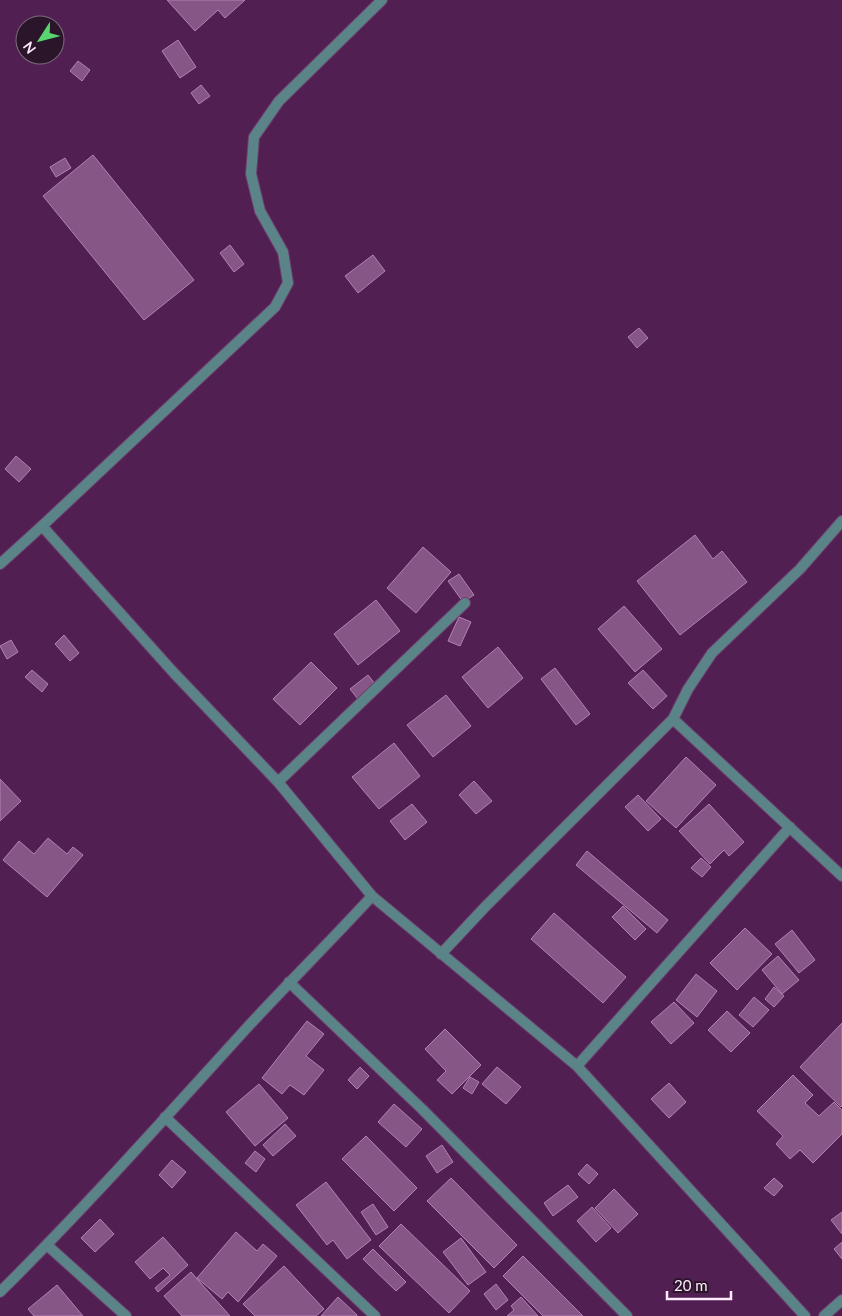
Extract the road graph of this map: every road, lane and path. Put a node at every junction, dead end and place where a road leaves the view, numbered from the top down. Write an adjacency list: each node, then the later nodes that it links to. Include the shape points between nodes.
1 (382, 0): 3 (street, via 280,101 254,136 251,174 260,211 283,252 288,283 275,307)
2 (842, 521): 6 (street, via 800,569 712,653)
3 (42, 526): 4 (street); 7 (street, via 174,673)
4 (0, 564)
5 (465, 604): 7 (street)
6 (673, 719): 8 (street); 11 (street)
7 (278, 782): 10 (street)
8 (790, 827): 9 (street); 13 (street)
9 (842, 876)
10 (372, 896): 11 (street); 12 (street)
11 (441, 954): 13 (street)
12 (289, 982): 14 (street); 20 (street)
13 (577, 1066): 21 (street)
14 (165, 1117): 15 (street); 19 (street)
15 (48, 1246): 16 (street); 18 (street)
16 (0, 1292)
17 (842, 1300): 22 (street)
18 (126, 1316)
19 (375, 1316)
20 (627, 1316)
21 (805, 1316)
22 (824, 1316)

